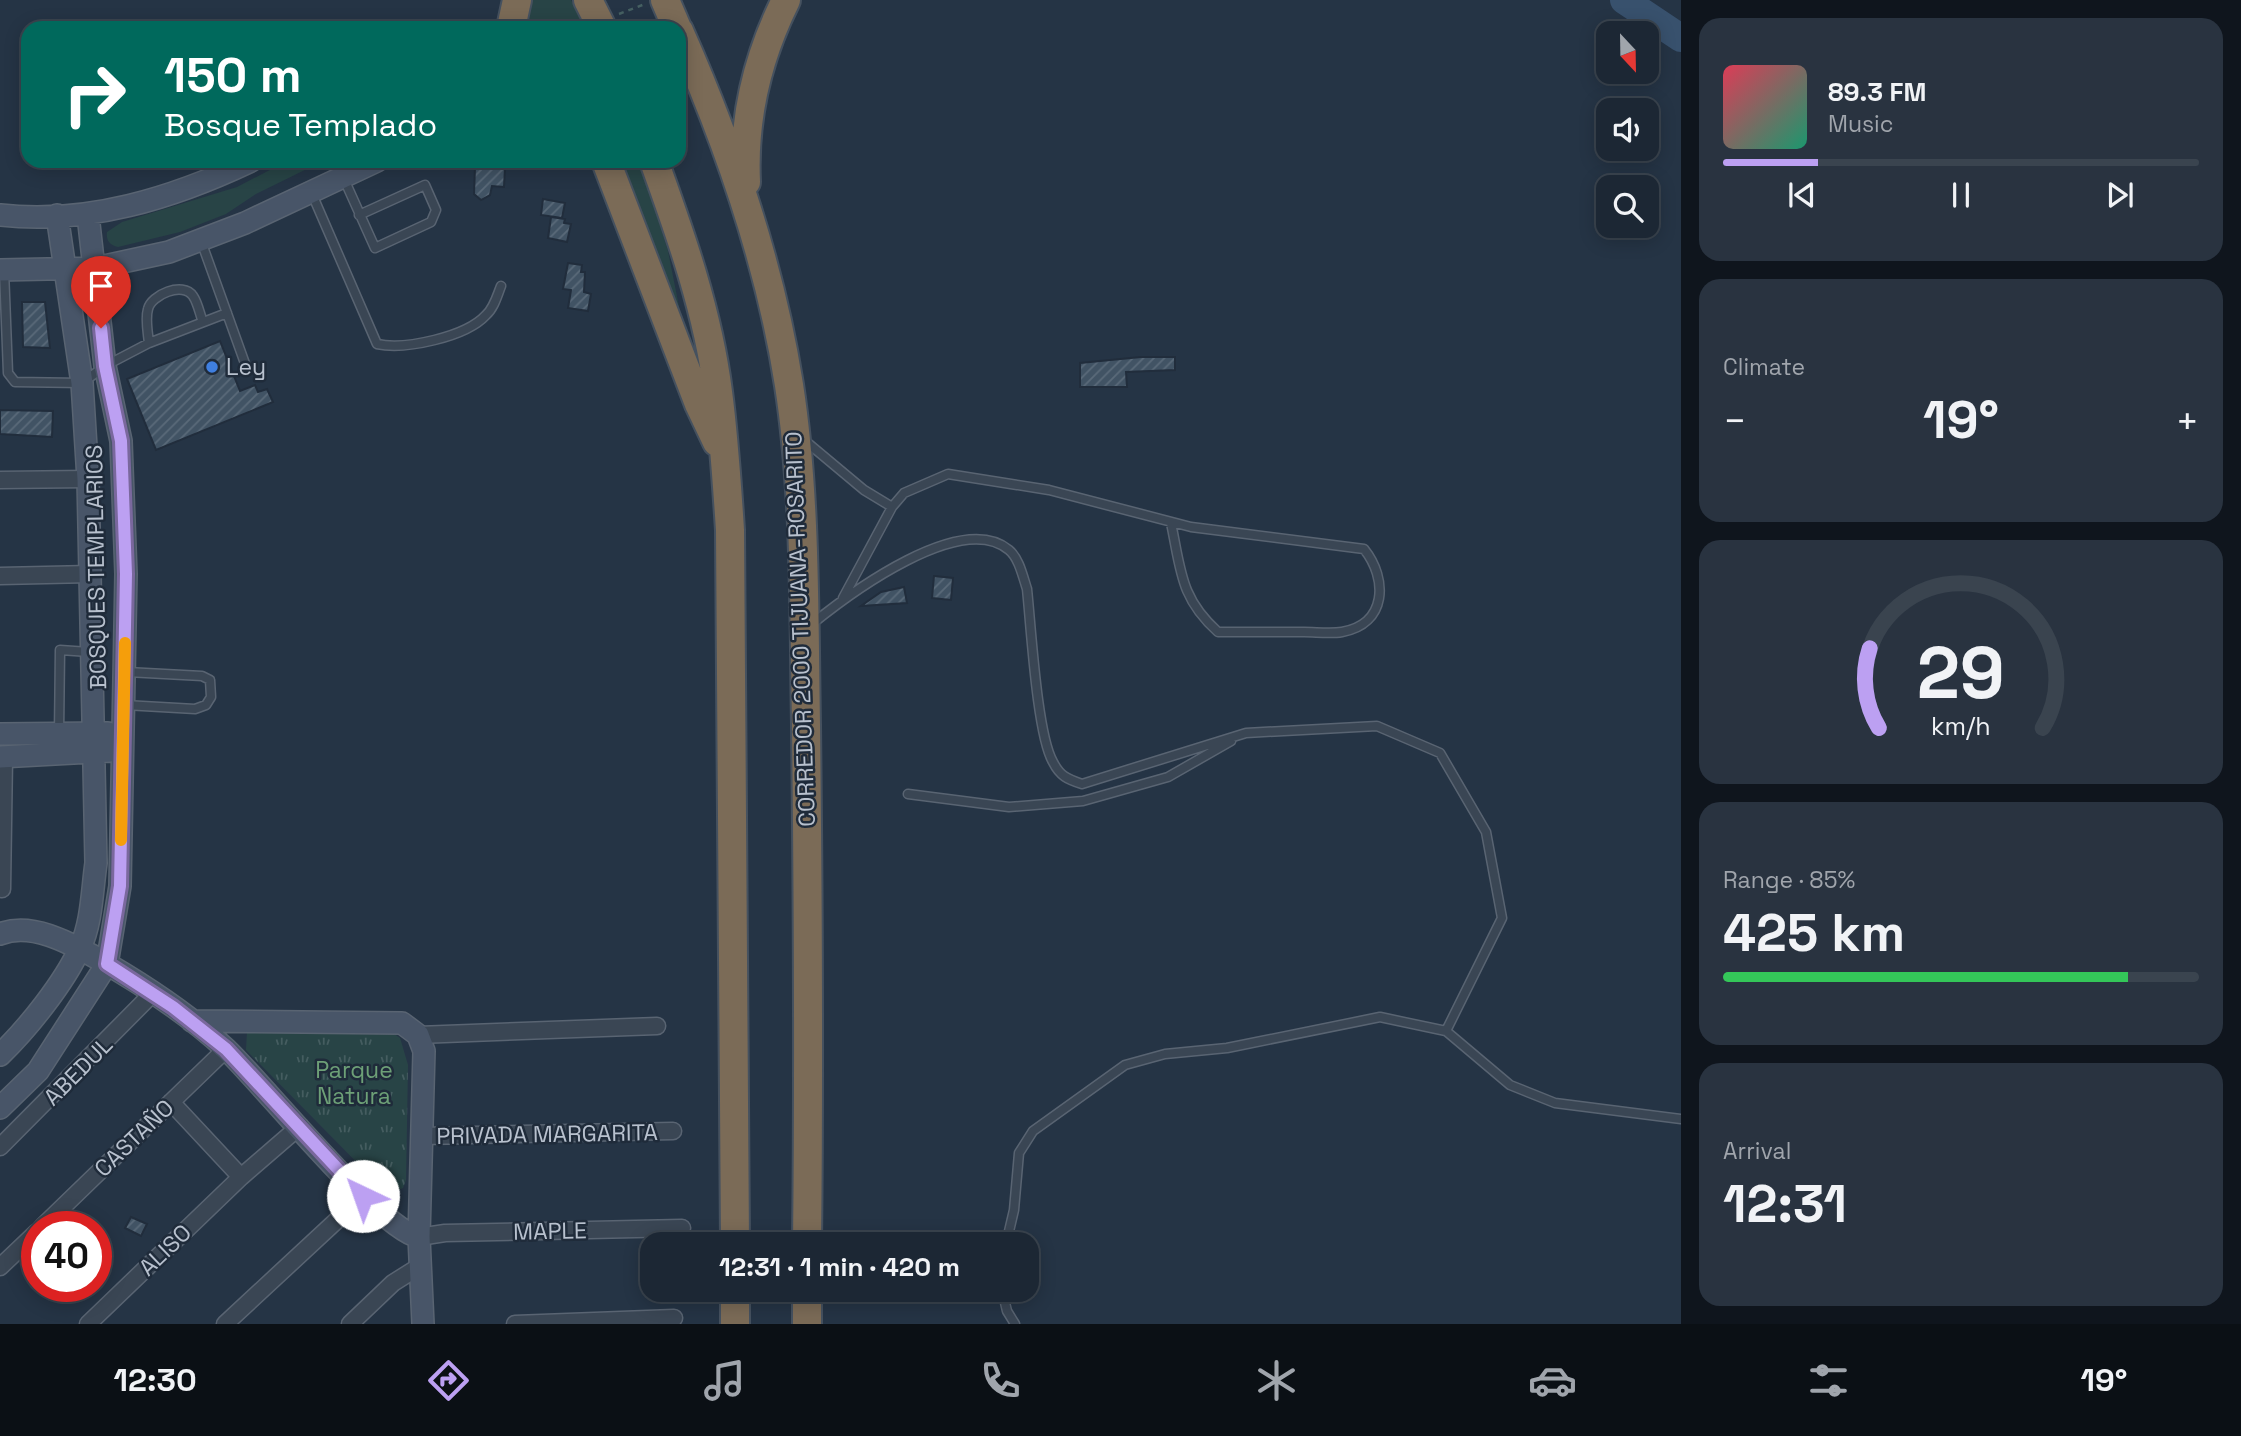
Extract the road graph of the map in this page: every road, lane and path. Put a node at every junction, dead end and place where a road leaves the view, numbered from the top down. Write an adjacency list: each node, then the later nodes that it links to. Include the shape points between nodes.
1 (517, 0): 5 (highway)
2 (588, 0): 6 (highway)
3 (665, 0): 7 (highway, CORREDOR 2000 TIJUANA-ROSARITO)
4 (786, 0): 19 (highway, via 749,102)
5 (514, 21)
6 (598, 21)
7 (674, 21)
8 (686, 49): 19 (highway, CORREDOR 2000 TIJUANA-ROSARITO)
9 (235, 168): 17 (main road, via 190,188)
10 (362, 168): 13 (main road)
11 (609, 168): 32 (highway)
12 (656, 168): 32 (highway, via 696,286 718,390)
13 (343, 177): 14 (main road); 18 (lane)
14 (311, 191): 20 (main road); 24 (lane, via 377,344 423,343 476,324 487,315)
15 (0, 215): 16 (main road)
16 (57, 215): 17 (main road); 23 (main road, BOSQUES TEMPLARIOS)
17 (88, 215): 21 (main road, BOSQUES TEMPLARIOS)
18 (359, 215): 18 (lane, via 374,248 431,222 436,210 425,186)
19 (749, 216): 31 (highway, CORREDOR 2000 TIJUANA-ROSARITO, via 768,282)
20 (201, 241): 21 (main road, via 134,262); 25 (lane)
21 (95, 268): 23 (main road); 28 (main road, BOSQUES TEMPLARIOS)
22 (2, 270): 23 (main road); 30 (lane, via 10,379)
23 (65, 271): 30 (main road, BOSQUES TEMPLARIOS)
24 (501, 286)
25 (227, 313): 26 (lane); 29 (lane)
26 (203, 322): 27 (lane); 27 (lane, via 193,296 177,289 154,298 148,309)
27 (149, 343): 28 (lane)
28 (105, 366): 30 (lane); 42 (main road, BOSQUES TEMPLARIOS, via 121,441)
29 (247, 369)
30 (82, 383): 33 (main road, BOSQUES TEMPLARIOS)
31 (793, 430): 35 (lane, via 864,490); 40 (highway, CORREDOR 2000 TIJUANA-ROSARITO)
32 (725, 460): 73 (highway, via 731,543)
33 (88, 479): 34 (street); 37 (main road, BOSQUES TEMPLARIOS)
34 (0, 480)
35 (892, 507): 36 (lane, via 904,493 948,474 1049,490); 39 (lane)
36 (1171, 523): 36 (lane, via 1364,549 1376,564 1380,601 1366,622 1343,632 1218,632 1198,614 1184,585)
37 (91, 574): 38 (street); 41 (main road, BOSQUES TEMPLARIOS)
38 (0, 576)
39 (842, 599): 40 (lane); 44 (lane, via 908,559 954,543 988,540 1010,550 1022,571 1051,760 1064,778 1082,784)
40 (804, 631): 74 (highway, CORREDOR 2000 TIJUANA-ROSARITO, via 810,989)
41 (92, 652): 46 (lane, via 60,650); 47 (main road, BOSQUES TEMPLARIOS)
42 (125, 672): 43 (main road, BOSQUES TEMPLARIOS); 43 (lane, via 202,676 211,680 212,689 206,705 195,709)
43 (125, 705): 48 (main road, BOSQUES TEMPLARIOS)
44 (1246, 733): 50 (lane, via 1168,777 1083,801 1009,807); 58 (lane, via 1377,726 1440,752 1486,832 1502,918)
45 (0, 734): 46 (main road)
46 (59, 734): 47 (main road)
47 (95, 742): 48 (main road); 49 (main road); 53 (main road, BOSQUES TEMPLARIOS, via 96,863)
48 (124, 742): 54 (main road, BOSQUES TEMPLARIOS, via 120,886)
49 (2, 757): 51 (street)
50 (908, 794)
51 (2, 889)
52 (0, 934): 53 (main road, via 37,932)
53 (80, 949): 54 (main road); 61 (main road, BOSQUES TEMPLARIOS, via 27,1029)
54 (107, 964): 55 (main road); 63 (main road, via 38,1071)
55 (153, 993): 56 (main road); 68 (street, ABEDUL)
56 (192, 1021): 59 (main road, via 402,1023); 60 (main road)
57 (657, 1026): 59 (street)
58 (1446, 1031): 64 (lane, via 1510,1085 1555,1103); 75 (lane, via 1380,1017 1125,1065 1033,1131 1019,1153)
59 (418, 1035): 67 (main road, via 424,1051)
60 (226, 1049): 62 (street, CASTAÑO); 65 (main road)
61 (0, 1055)
62 (171, 1102): 69 (street); 71 (street, CASTAÑO)
63 (0, 1108)
64 (1681, 1119)
65 (300, 1126): 69 (street, ALISO); 70 (main road)
66 (673, 1131): 67 (street, PRIVADA MARGARITA)
67 (422, 1136): 76 (main road)
68 (0, 1147)
69 (241, 1177): 84 (street, ALISO)
70 (363, 1196): 76 (main road, via 395,1226); 85 (street)
71 (59, 1211)
72 (682, 1228): 76 (street, MAPLE)
73 (735, 1232)
74 (807, 1232)
75 (1009, 1232)
76 (419, 1237): 78 (main road)
77 (21, 1247): 79 (street)
78 (420, 1266): 86 (street, via 393,1283); 87 (main road)
79 (0, 1267)
80 (735, 1302): 89 (highway)
81 (807, 1302): 90 (highway)
82 (1005, 1302): 91 (lane)
83 (674, 1318): 88 (street)
84 (88, 1324)
85 (225, 1324)
86 (350, 1324)
87 (423, 1324)
88 (515, 1324)
89 (735, 1324)
90 (807, 1324)
91 (1015, 1324)

